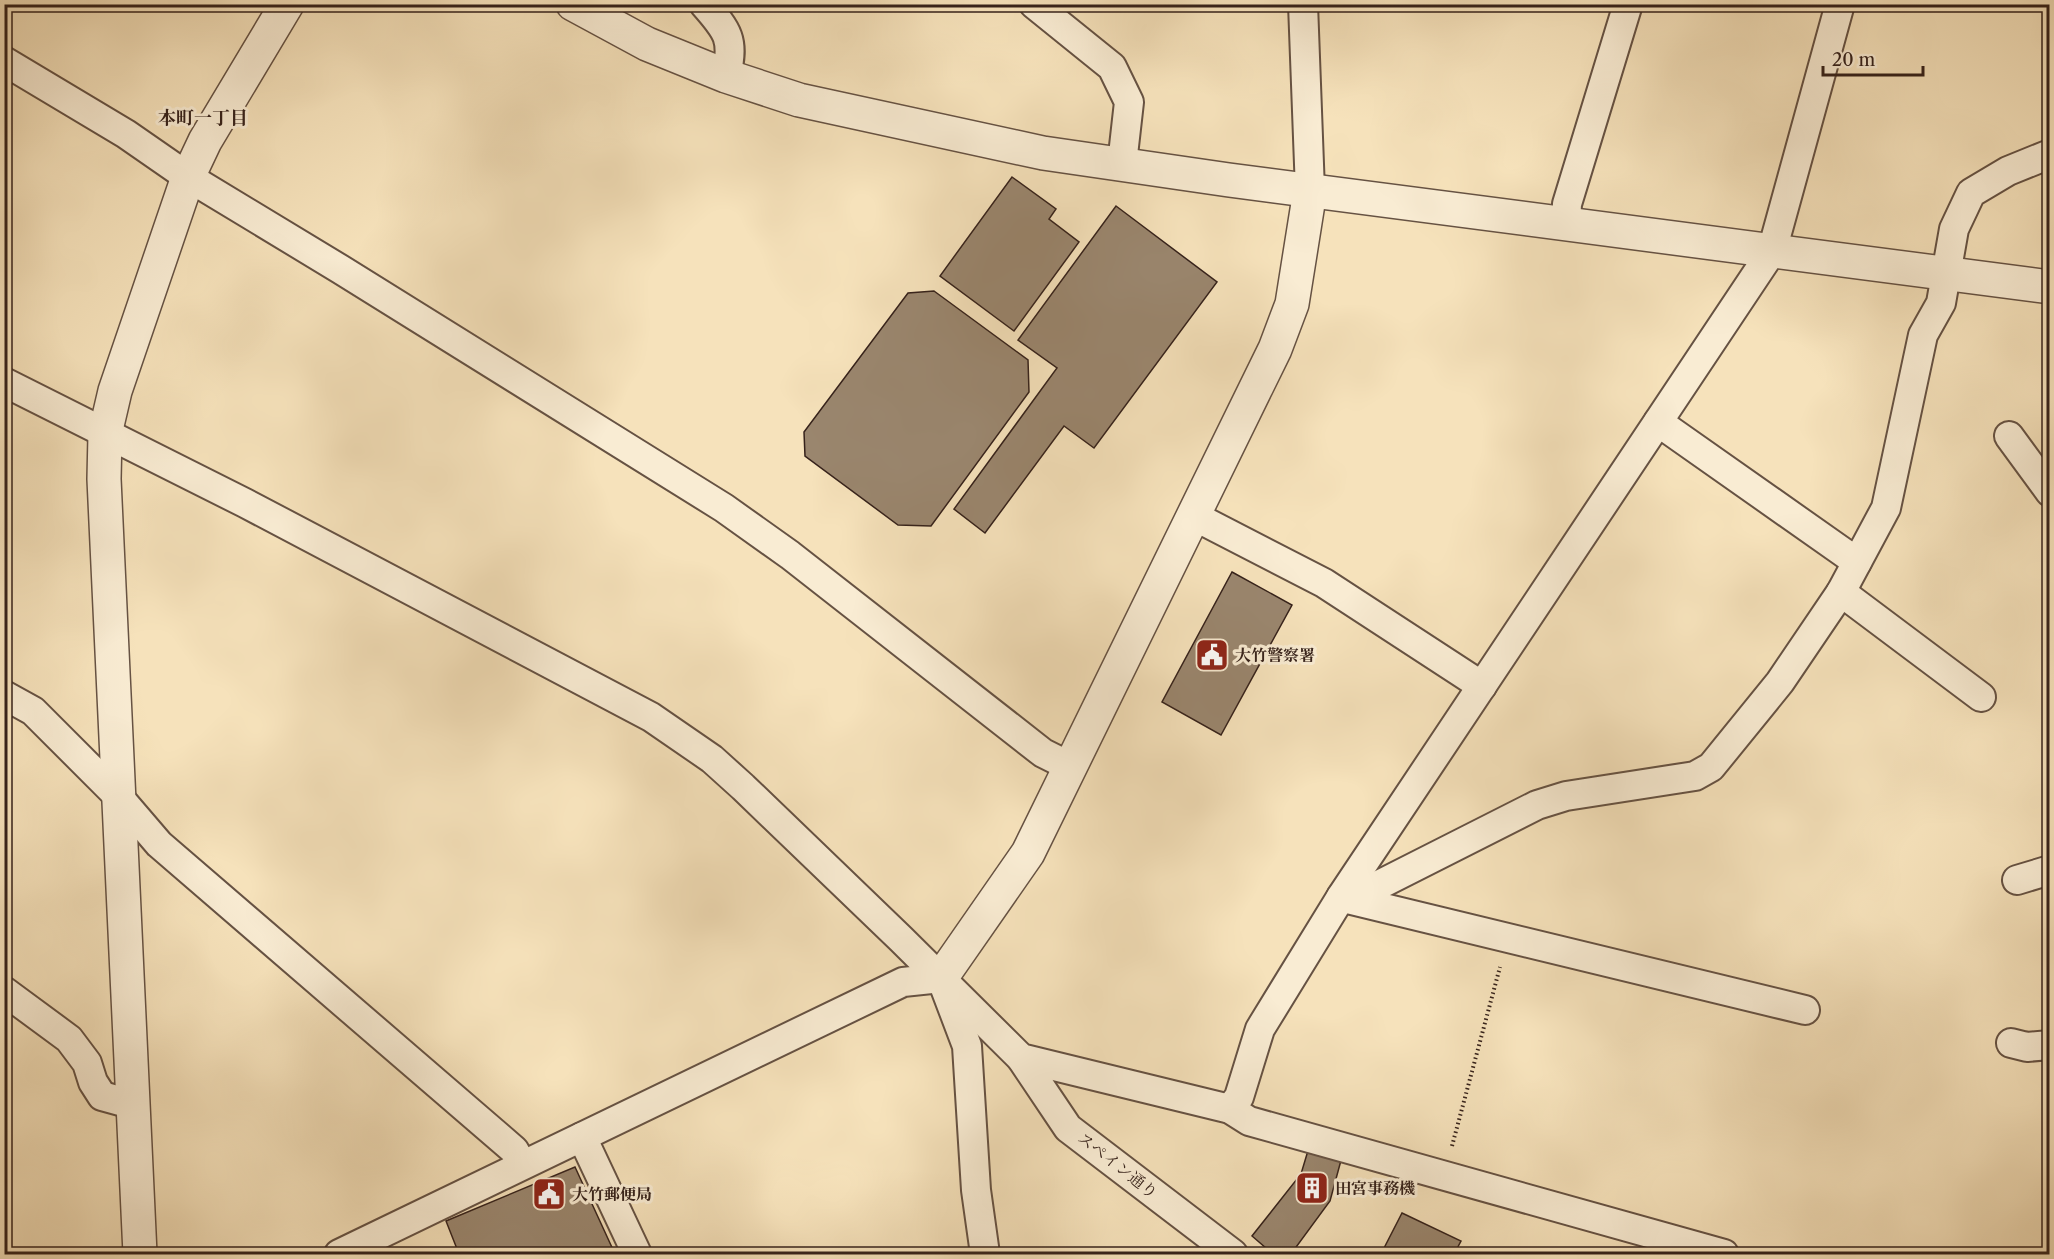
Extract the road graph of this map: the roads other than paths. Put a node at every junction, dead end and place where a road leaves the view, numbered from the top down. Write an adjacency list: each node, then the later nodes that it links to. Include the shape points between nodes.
1 (287, 4): 12 (street, via 205,141)
2 (573, 4): 9 (street, via 647,44)
3 (1034, 4): 11 (street, via 1112,67 1129,102)
4 (1303, 4): 13 (street)
5 (1628, 4): 14 (street, via 1567,204)
6 (1840, 4): 15 (street)
7 (712, 7): 9 (street, via 727,31 732,54)
8 (4, 61): 12 (street, via 126,134)
9 (726, 76): 11 (street, via 799,100 877,119 1043,153)
10 (2049, 154): 16 (street, via 2008,171 1971,194 1954,229)
11 (1122, 164): 13 (street)
12 (188, 177): 20 (street, via 115,391); 29 (street, via 724,508 1044,753)
13 (1310, 191): 14 (street); 23 (street, via 1292,304 1275,349)
14 (1566, 224): 15 (street)
15 (1772, 251): 16 (street); 19 (street)
16 (1946, 273): 17 (street); 24 (street, via 1941,303 1923,335 1886,508)
17 (2049, 287)
18 (4, 382): 20 (street, スペイン通り)
19 (1658, 422): 24 (street); 26 (street)
20 (105, 434): 30 (street); 34 (street, スペイン通り, via 651,717 720,766)
21 (2009, 436): 22 (street)
22 (2049, 492)
23 (1194, 516): 26 (street, via 1324,582); 29 (street)
24 (1857, 561): 25 (street)
25 (1842, 592): 28 (street); 33 (street, via 1780,682 1711,767 1695,777 1566,796 1537,805 1363,893)
26 (1482, 686): 33 (street)
27 (4, 695): 30 (street, via 33,711)
28 (1981, 697)
29 (1071, 767): 34 (street, via 1028,853)
30 (117, 795): 40 (street); 43 (street, via 159,844 514,1150)
31 (2049, 870): 32 (street)
32 (2017, 880)
33 (1341, 897): 36 (street); 41 (street, via 1260,1029 1239,1096)
34 (941, 978): 39 (street, スペイン通り); 42 (street, via 903,982); 47 (street, via 968,1046 976,1190)
35 (4, 991): 40 (street, via 69,1039 87,1063 102,1096)
36 (1805, 1010)
37 (2011, 1043): 38 (street, via 2027,1047)
38 (2049, 1045)
39 (1021, 1058): 41 (street); 48 (street, スペイン通り, via 1068,1128)
40 (131, 1104): 44 (street)
41 (1230, 1109): 49 (street, via 1249,1121)
42 (582, 1137): 43 (street); 46 (street)
43 (522, 1164): 45 (street)
44 (140, 1254)
45 (339, 1254)
46 (637, 1254)
47 (985, 1254)
48 (1233, 1254)
49 (1724, 1254)

